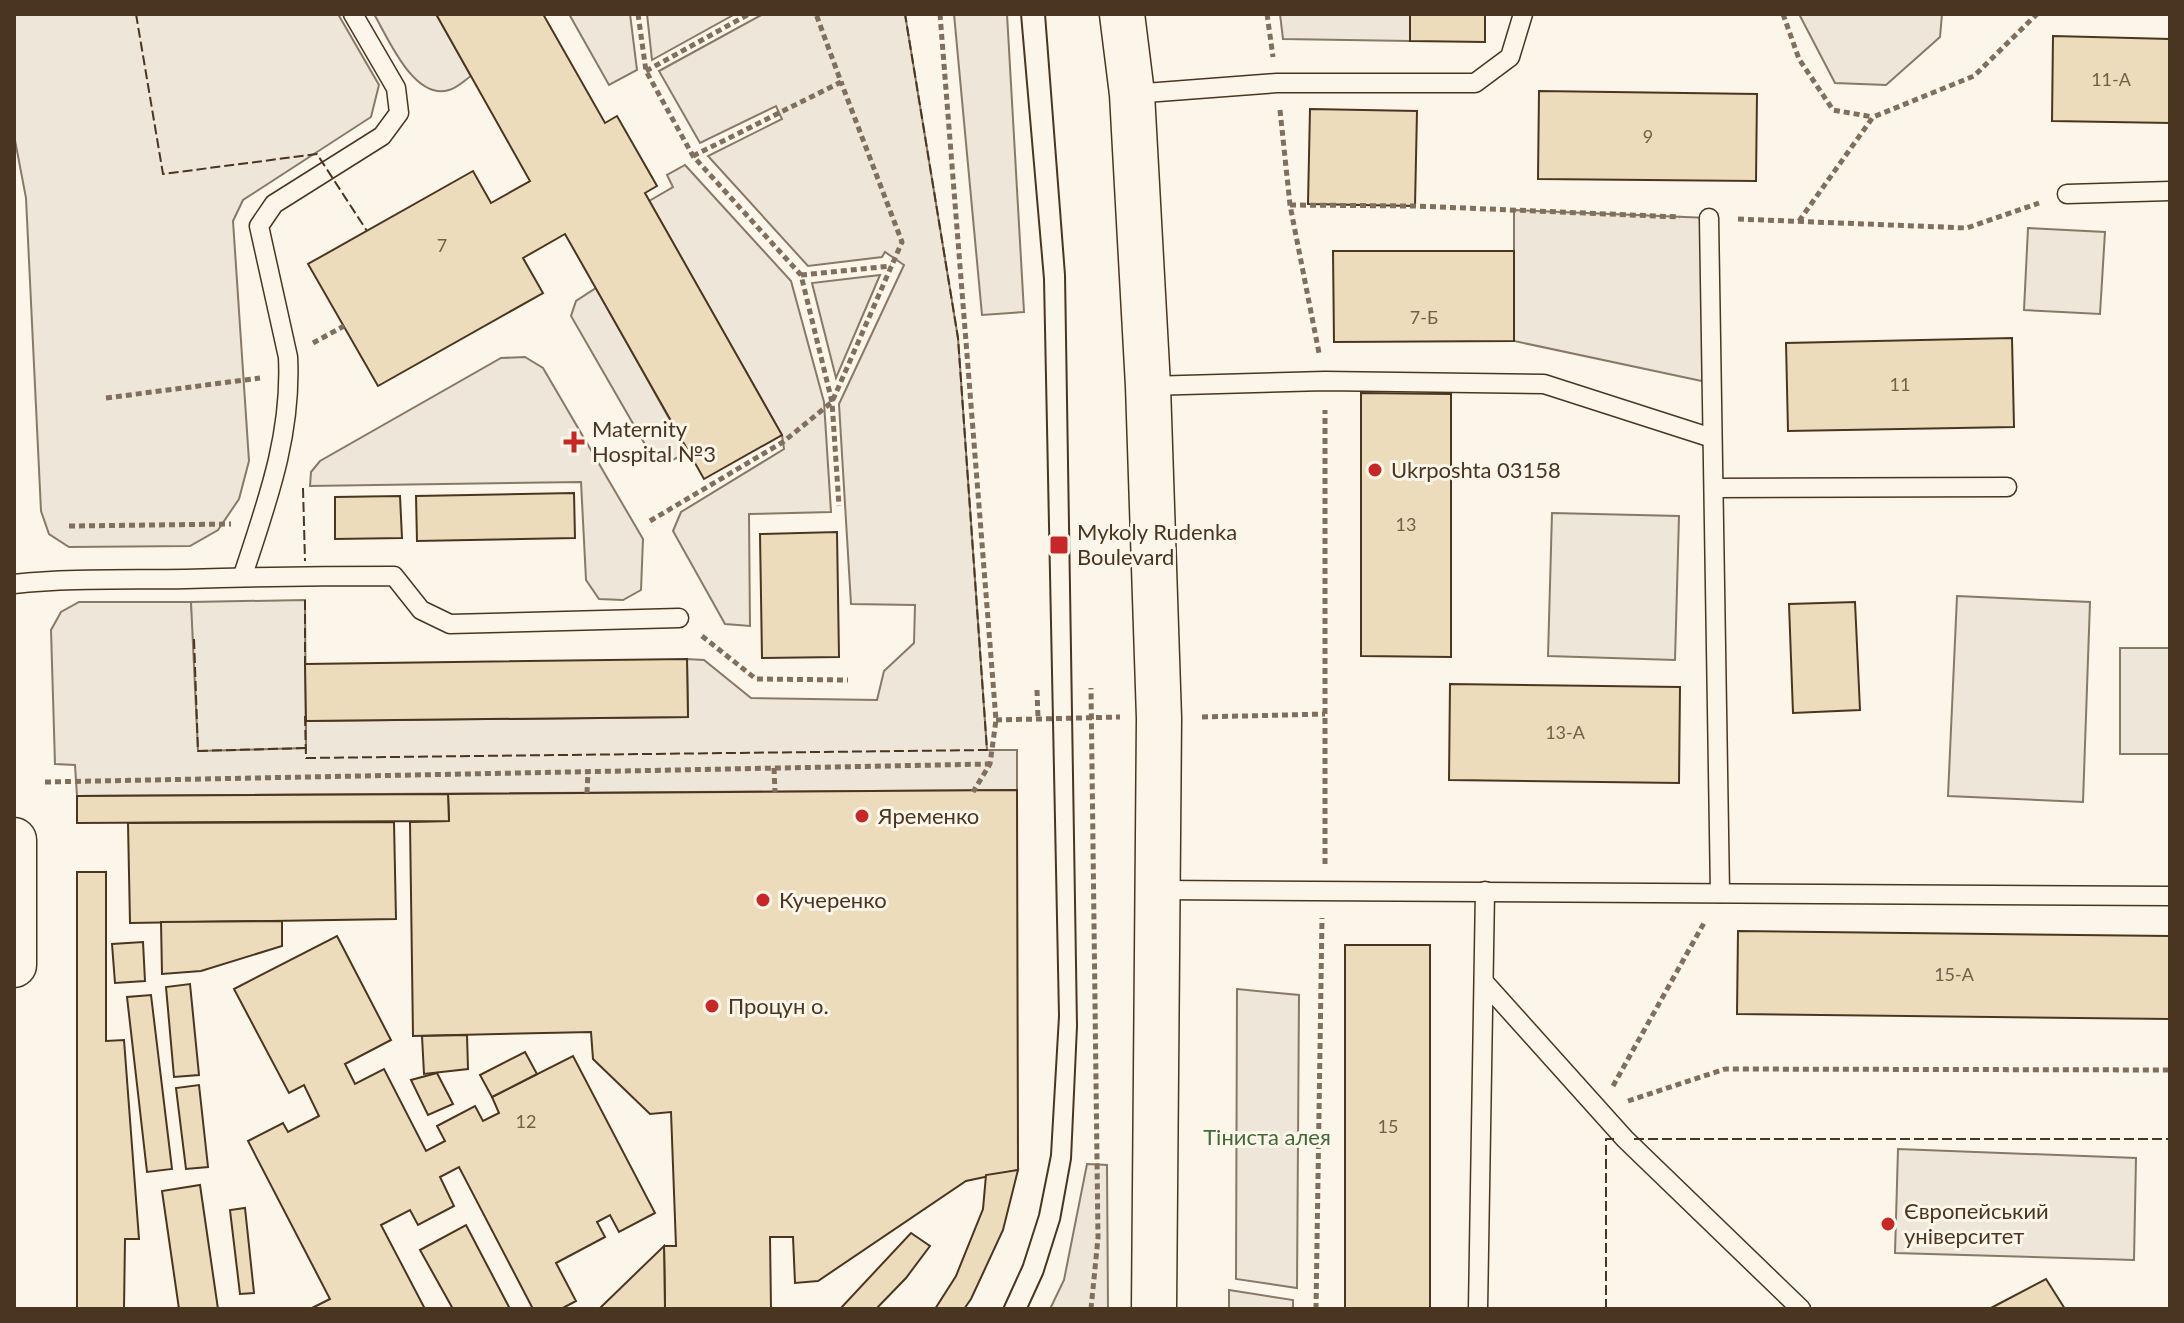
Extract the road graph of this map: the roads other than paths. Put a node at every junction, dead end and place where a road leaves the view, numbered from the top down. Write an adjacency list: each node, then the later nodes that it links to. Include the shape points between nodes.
1 (353, 14): 12 (lane, via 396,88 399,113 382,136 274,204 259,226 289,374 286,431)
2 (1122, 14): 4 (street)
3 (1523, 14): 4 (lane, via 1510,57 1475,83 1277,83)
4 (1132, 94): 8 (street)
5 (2170, 191): 6 (lane)
6 (2067, 194)
7 (1709, 218): 9 (lane)
8 (1148, 386): 9 (lane, via 1325,381 1544,384); 16 (street, via 1159,718)
9 (1712, 438): 11 (lane)
10 (2007, 487): 11 (lane)
11 (1715, 488): 18 (lane)
12 (243, 575): 13 (lane); 14 (lane, via 394,576 421,610 450,624)
13 (14, 584)
14 (679, 618)
15 (14, 840): 20 (street)
16 (1158, 890): 17 (lane); 22 (street)
17 (1485, 891): 18 (lane); 21 (lane)
18 (1720, 893): 19 (lane)
19 (2170, 896)
20 (14, 965)
21 (1484, 982): 23 (lane); 24 (lane, via 1625,1139)
22 (1154, 1309)
23 (1478, 1309)
24 (1801, 1309)

